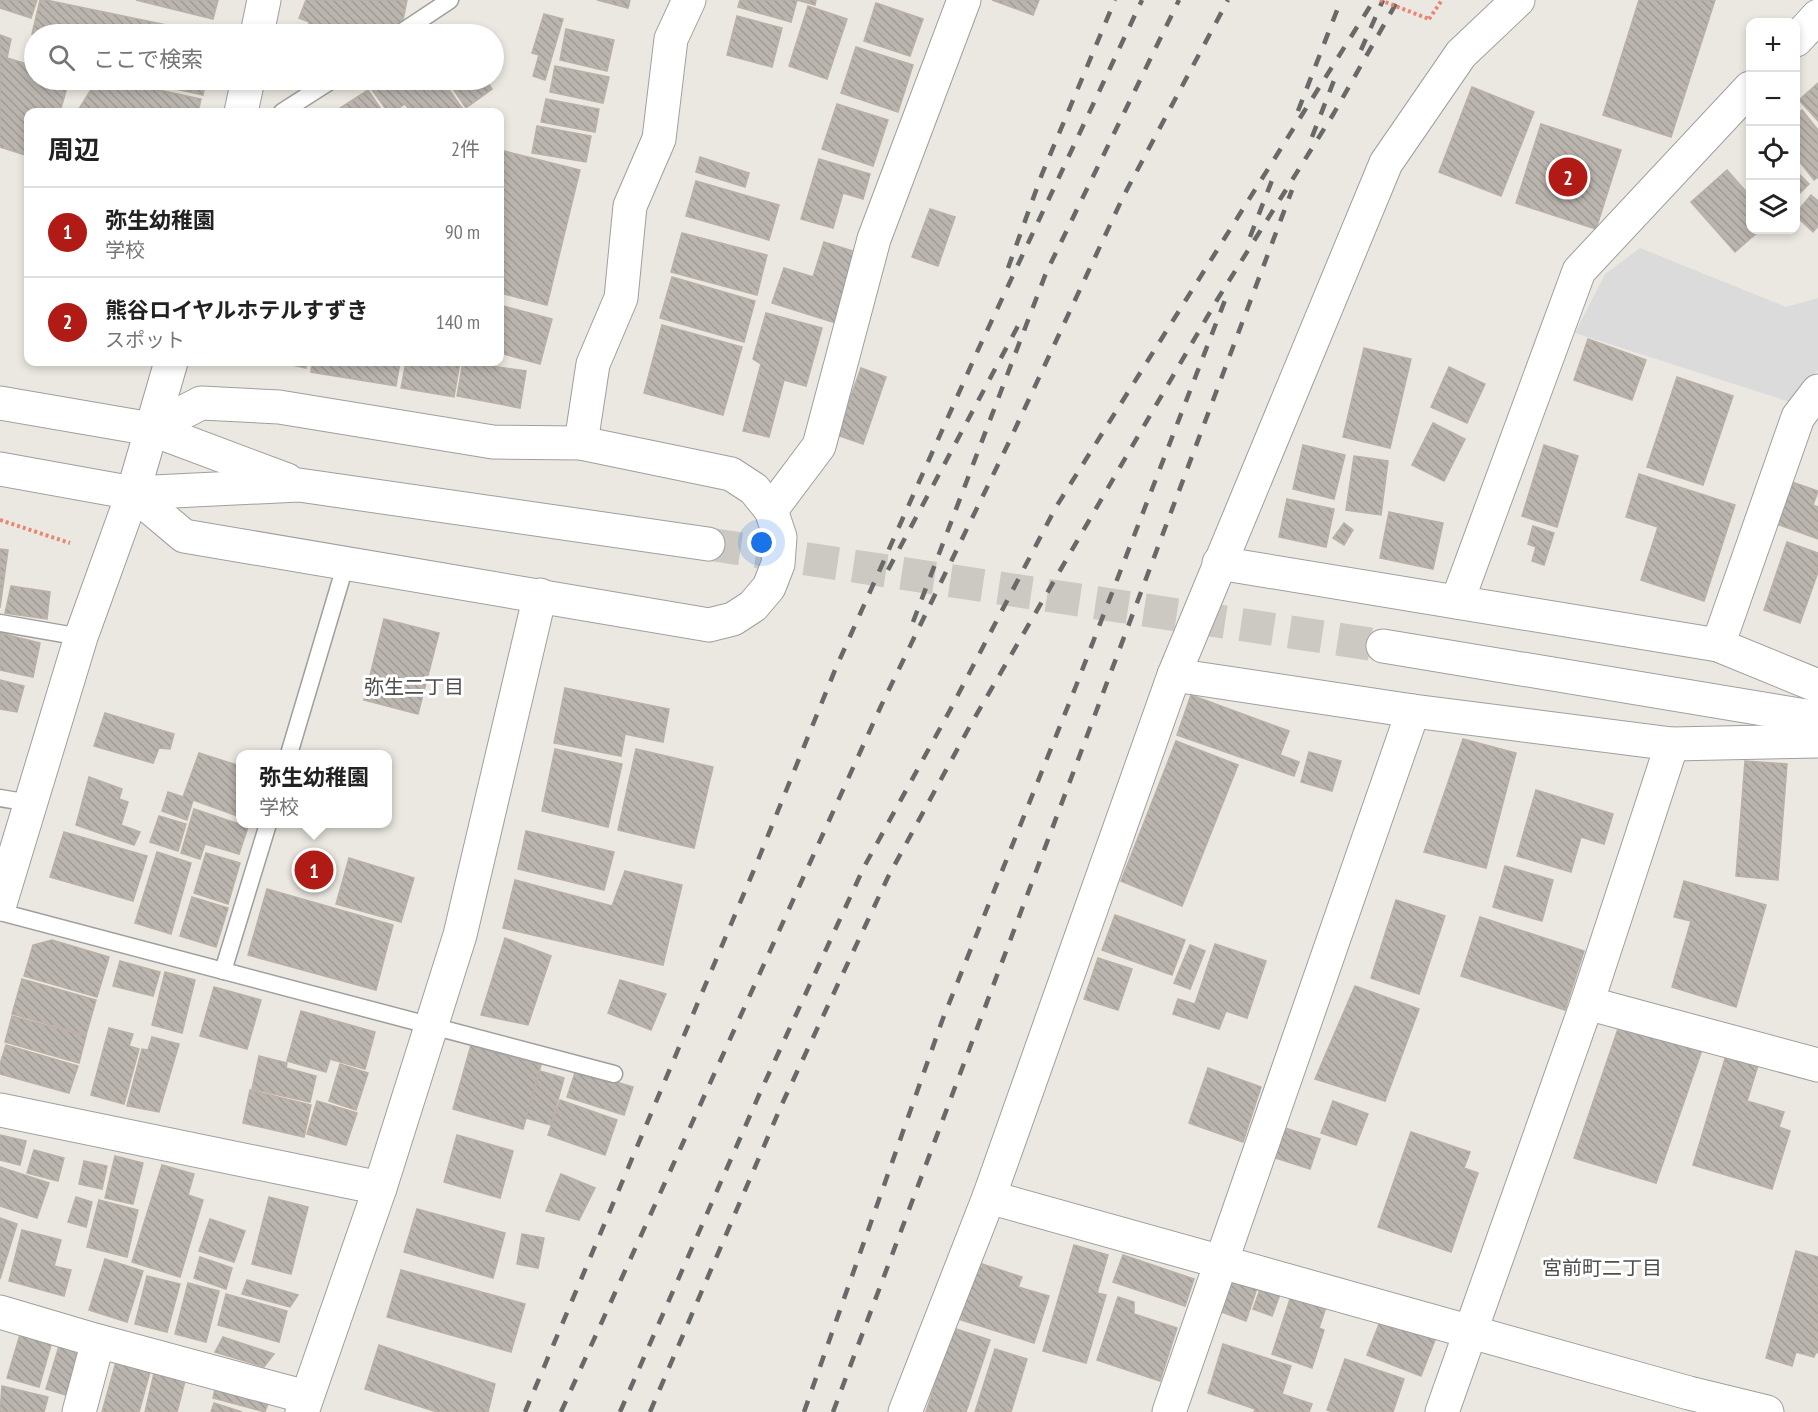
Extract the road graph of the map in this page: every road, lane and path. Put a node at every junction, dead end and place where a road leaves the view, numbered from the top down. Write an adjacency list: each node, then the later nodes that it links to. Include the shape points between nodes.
1 (264, 0): 11 (street)
2 (450, 0): 12 (lane)
3 (689, 0): 23 (street, via 671,39 659,139 630,206 621,298 593,364)
4 (964, 0): 27 (street, via 874,239 819,446)
5 (1380, 0): 6 (path, bridge, via 1429,19)
6 (1442, 0)
7 (1518, 0): 32 (street, via 1461,54 1386,163)
8 (1811, 0): 9 (street)
9 (1818, 3)
10 (1818, 16): 13 (street)
11 (259, 24)
12 (414, 24)
13 (1800, 36)
14 (246, 90): 17 (street)
15 (316, 90): 18 (lane)
16 (1746, 92): 34 (street, via 1579,271)
17 (242, 108)
18 (288, 108)
19 (170, 366): 22 (street)
20 (1818, 391): 37 (street, via 1798,417)
21 (0, 403): 22 (street)
22 (151, 429): 23 (street, via 201,403 279,407 493,442); 25 (street); 26 (street)
23 (581, 443): 27 (street, via 731,474 754,489)
24 (0, 469): 26 (street)
25 (299, 485): 26 (street); 30 (street)
26 (132, 493): 31 (street, via 184,536); 36 (street)
27 (771, 510): 33 (street, via 780,537 778,564 769,587 753,606 733,619 709,625)
28 (0, 520): 29 (path)
29 (70, 543)
30 (708, 544)
31 (346, 563): 33 (street); 45 (lane)
32 (1219, 563): 34 (street); 39 (street)
33 (540, 596): 52 (street, via 460,935)
34 (1457, 602): 37 (street)
35 (0, 623): 36 (lane)
36 (81, 637): 46 (street)
37 (1718, 645): 40 (street)
38 (1383, 646): 42 (street)
39 (1174, 675): 41 (street); 57 (street)
40 (1818, 686)
41 (1413, 711): 44 (street); 58 (street)
42 (1818, 718)
43 (1818, 741): 44 (street)
44 (1672, 744): 51 (street)
45 (290, 750)
46 (15, 800): 48 (street)
47 (267, 828): 50 (lane)
48 (0, 904)
49 (0, 912): 50 (lane)
50 (223, 971): 52 (lane)
51 (1587, 1004): 53 (street); 60 (street)
52 (431, 1026): 54 (lane); 56 (street)
53 (1818, 1065)
54 (614, 1074)
55 (0, 1110): 56 (street)
56 (380, 1188): 63 (street)
57 (990, 1197): 58 (street); 65 (street)
58 (1222, 1263): 60 (street); 66 (street)
59 (0, 1312): 61 (street)
60 (1471, 1332): 62 (street); 67 (street)
61 (98, 1341): 63 (street); 64 (street)
62 (1686, 1402): 68 (street)
63 (304, 1405)
64 (79, 1412)
65 (905, 1412)
66 (1168, 1412)
67 (1442, 1412)
68 (1767, 1412)

